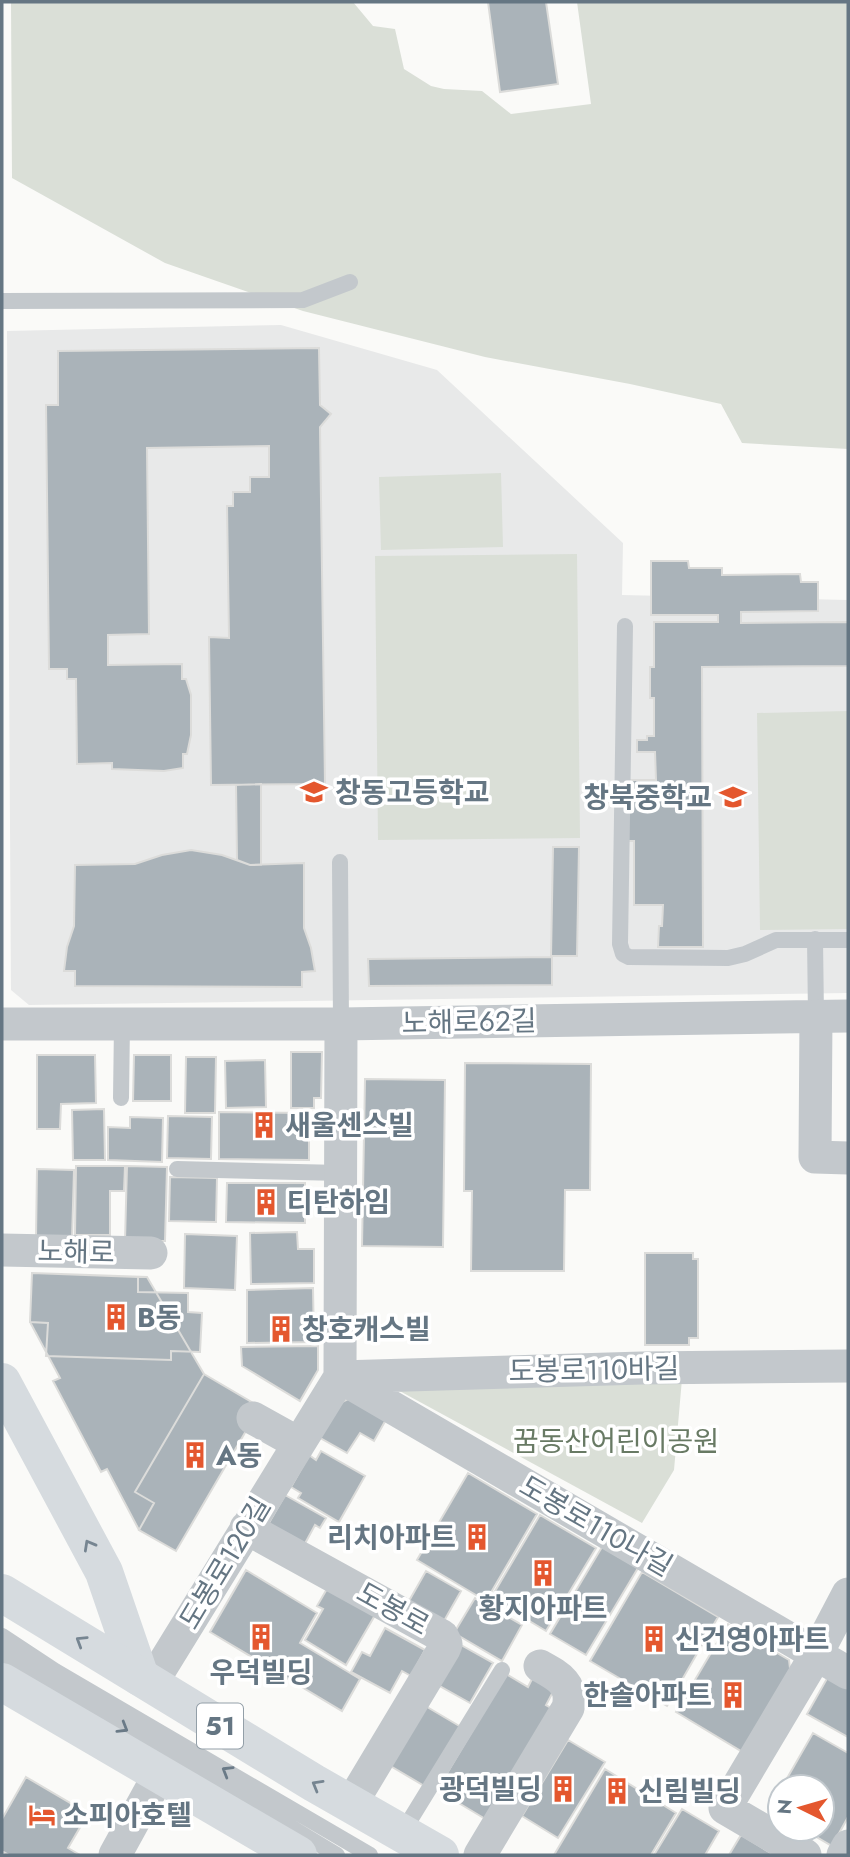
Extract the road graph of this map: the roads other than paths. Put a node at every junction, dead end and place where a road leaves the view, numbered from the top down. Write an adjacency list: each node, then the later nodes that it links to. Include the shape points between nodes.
1 (350, 282): 2 (lane, via 303,300)
2 (2, 301)
3 (625, 626): 5 (lane, via 622,951 629,957 720,958 745,954 776,940)
4 (340, 862): 10 (lane)
5 (815, 939): 6 (lane); 7 (lane)
6 (848, 940)
7 (832, 1016): 10 (street, 노해로62길); 12 (street, via 815,1157)
8 (2, 1024): 9 (street, 노해로62길)
9 (122, 1024): 10 (street, 노해로62길); 11 (lane)
10 (341, 1024): 14 (street)
11 (121, 1098)
12 (848, 1158)
13 (177, 1169): 14 (lane)
14 (341, 1173): 18 (street)
15 (2, 1250): 16 (street, 노해로)
16 (150, 1253)
17 (848, 1366): 18 (street, 도봉로110바길)
18 (340, 1377): 21 (street, 도봉로120길); 27 (street, 도봉로110나길)
19 (2, 1381): 31 (main road, one-way to 19, via 104,1572)
20 (254, 1418): 21 (street)
21 (298, 1443): 22 (street, 도봉로120길)
22 (246, 1528): 31 (street, 도봉로120길); 34 (street, 도봉로, via 445,1641)
23 (2, 1593): 31 (main road, 51, one-way to 23)
24 (848, 1594): 27 (street)
25 (2, 1636): 40 (lane, one-way to 25)
26 (2, 1654): 39 (lane, one-way to 39)
27 (816, 1655): 30 (street, 도봉로110나길); 43 (street, via 725,1808)
28 (540, 1665): 42 (street, via 566,1682 568,1708)
29 (502, 1670): 35 (lane)
30 (848, 1673)
31 (146, 1680): 34 (main road, 51, one-way to 31)
32 (2, 1682): 33 (main road, 51)
33 (160, 1773): 37 (street); 38 (main road, 51)
34 (351, 1804): 35 (main road, 51)
35 (402, 1833): 41 (main road, 51)
36 (848, 1846): 44 (street)
37 (115, 1855)
38 (298, 1855)
39 (337, 1855)
40 (370, 1855)
41 (440, 1855)
42 (480, 1855)
43 (805, 1855)
44 (843, 1855)

